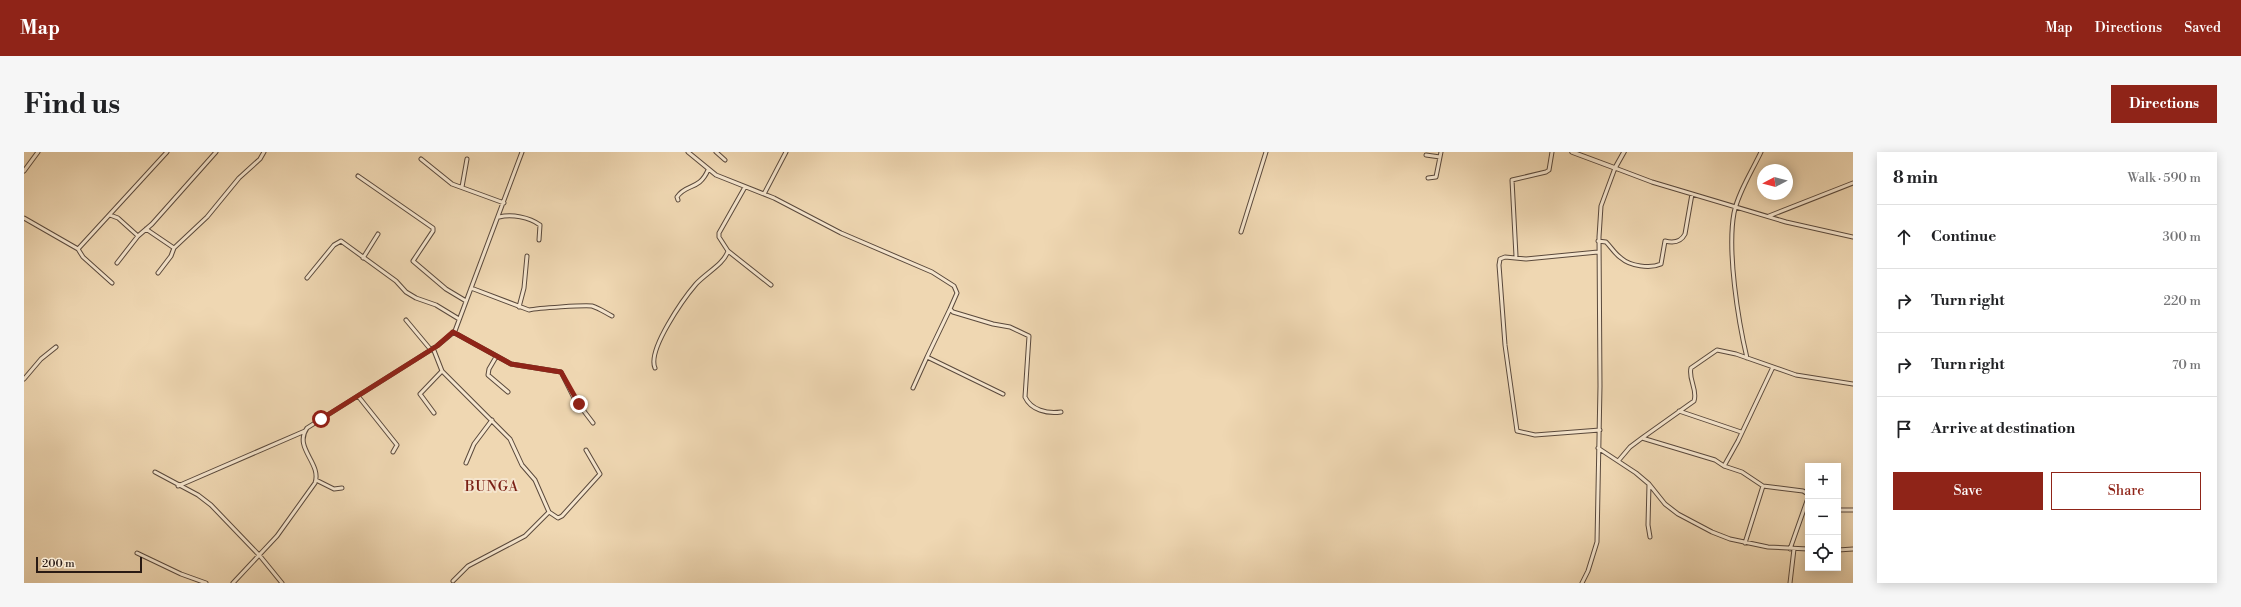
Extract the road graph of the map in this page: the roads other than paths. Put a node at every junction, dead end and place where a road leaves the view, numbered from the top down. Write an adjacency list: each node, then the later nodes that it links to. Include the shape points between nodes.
1 (38, 152): 22 (street)
2 (167, 152): 33 (street)
3 (216, 152): 37 (street)
4 (264, 152): 44 (street, via 207,217)
5 (522, 152): 31 (street)
6 (688, 152): 21 (street)
7 (716, 152): 19 (street)
8 (786, 152): 28 (street)
9 (1266, 152): 38 (street)
10 (1442, 152): 16 (street)
11 (1552, 152): 49 (street, via 1549,170 1512,180)
12 (1572, 152): 20 (street)
13 (1624, 152): 20 (street)
14 (1761, 152): 32 (street)
15 (1426, 155): 16 (street)
16 (1440, 157): 24 (street, via 1436,177)
17 (421, 159): 26 (street, via 452,184)
18 (467, 159): 26 (street)
19 (725, 160)
20 (1615, 168): 29 (street); 43 (street, via 1601,206)
21 (708, 170): 27 (street); 30 (street, via 698,185 681,191)
22 (24, 171)
23 (358, 176): 57 (street, via 433,228 433,232 413,261 450,293)
24 (1428, 178)
25 (1853, 183): 34 (street)
26 (462, 187): 31 (street)
27 (745, 187): 28 (street); 46 (street, via 720,233 719,237)
28 (764, 194): 59 (street, via 841,233 932,272 954,286 957,293)
29 (1692, 194): 32 (street); 43 (street, via 1685,234 1673,243 1665,241 1661,264 1655,266 1628,263 1606,242)
30 (678, 200)
31 (504, 203): 35 (street)
32 (1736, 206): 34 (street); 68 (street, via 1730,233 1741,336)
33 (110, 215): 40 (street, via 118,218); 45 (street)
34 (1769, 216): 41 (street)
35 (499, 217): 42 (street, via 523,217 537,223 540,225); 56 (street)
36 (24, 218): 45 (street)
37 (146, 229): 40 (street); 44 (street)
38 (1242, 232)
39 (378, 234): 50 (street)
40 (138, 236): 51 (street)
41 (1853, 237)
42 (539, 240)
43 (1598, 241): 47 (street)
44 (174, 248): 52 (street)
45 (78, 249): 54 (street, via 83,258)
46 (728, 251): 55 (street); 70 (street, via 686,296 656,349)
47 (1598, 252): 49 (street, via 1526,259 1518,259); 83 (street)
48 (526, 256): 58 (street, via 524,288)
49 (1516, 256): 83 (street, via 1500,259 1499,265 1505,345 1517,431 1535,435)
50 (363, 258): 53 (street, via 341,241 337,241); 61 (street, via 396,281 406,292 436,305)
51 (116, 263)
52 (158, 273)
53 (308, 278)
54 (112, 283)
55 (771, 285)
56 (471, 288): 57 (street); 58 (street)
57 (466, 301): 61 (street)
58 (519, 307): 60 (street, via 529,310 592,306)
59 (950, 308): 67 (street); 79 (street, via 952,312 1010,327 1029,336 1025,397 1036,409)
60 (612, 316)
61 (459, 319): 63 (street)
62 (406, 320): 65 (street)
63 (453, 332): 65 (street); 66 (street)
64 (56, 347): 72 (street, via 41,359)
65 (432, 349): 71 (street); 77 (street)
66 (496, 357): 75 (street, via 488,374); 82 (street, via 518,366 561,372 574,398)
67 (927, 357): 74 (street); 76 (street)
68 (1746, 358): 69 (street); 78 (street, via 1718,350 1695,366 1690,371 1696,398)
69 (1774, 367): 73 (street, via 1796,375); 85 (street)
70 (656, 368)
71 (442, 371): 80 (street, via 420,392); 81 (street)
72 (24, 379)
73 (1853, 384)
74 (913, 388)
75 (508, 392)
76 (1003, 394)
77 (358, 396): 84 (street); 89 (street, via 398,445)
78 (1679, 411): 85 (street); 86 (street)
79 (1061, 412)
80 (434, 413)
81 (492, 420): 91 (street, via 474,444); 102 (street, via 510,438 522,465 535,480)
82 (593, 423)
83 (1600, 430): 87 (street)
84 (305, 431): 94 (street, via 303,444 317,475); 96 (street)
85 (1741, 432): 92 (street)
86 (1642, 438): 90 (street); 92 (street, via 1715,460)
87 (1598, 448): 90 (street); 116 (street, via 1597,542)
88 (586, 450): 102 (street, via 600,474 560,518)
89 (393, 452)
90 (1619, 460): 95 (street)
91 (466, 463)
92 (1724, 466): 97 (street, via 1742,472)
93 (155, 472): 96 (street)
94 (316, 480): 98 (street, via 334,489); 111 (street, via 309,494)
95 (1649, 484): 104 (street); 105 (street, via 1665,504 1678,514 1712,532)
96 (178, 486): 111 (street, via 198,495 211,505)
97 (1763, 486): 99 (street); 105 (street)
98 (342, 488)
99 (1805, 492)
100 (1841, 510): 101 (street)
101 (1853, 510)
102 (549, 512): 112 (street, via 525,536 468,566)
103 (1805, 512): 106 (street)
104 (1650, 537)
105 (1745, 543): 106 (street)
106 (1792, 549): 107 (street); 117 (street)
107 (1805, 549)
108 (1853, 549): 109 (street)
109 (1841, 550)
110 (137, 553): 113 (street)
111 (260, 556): 114 (street); 115 (street)
112 (453, 582)
113 (206, 583)
114 (233, 583)
115 (282, 583)
116 (1582, 583)
117 (1790, 583)

